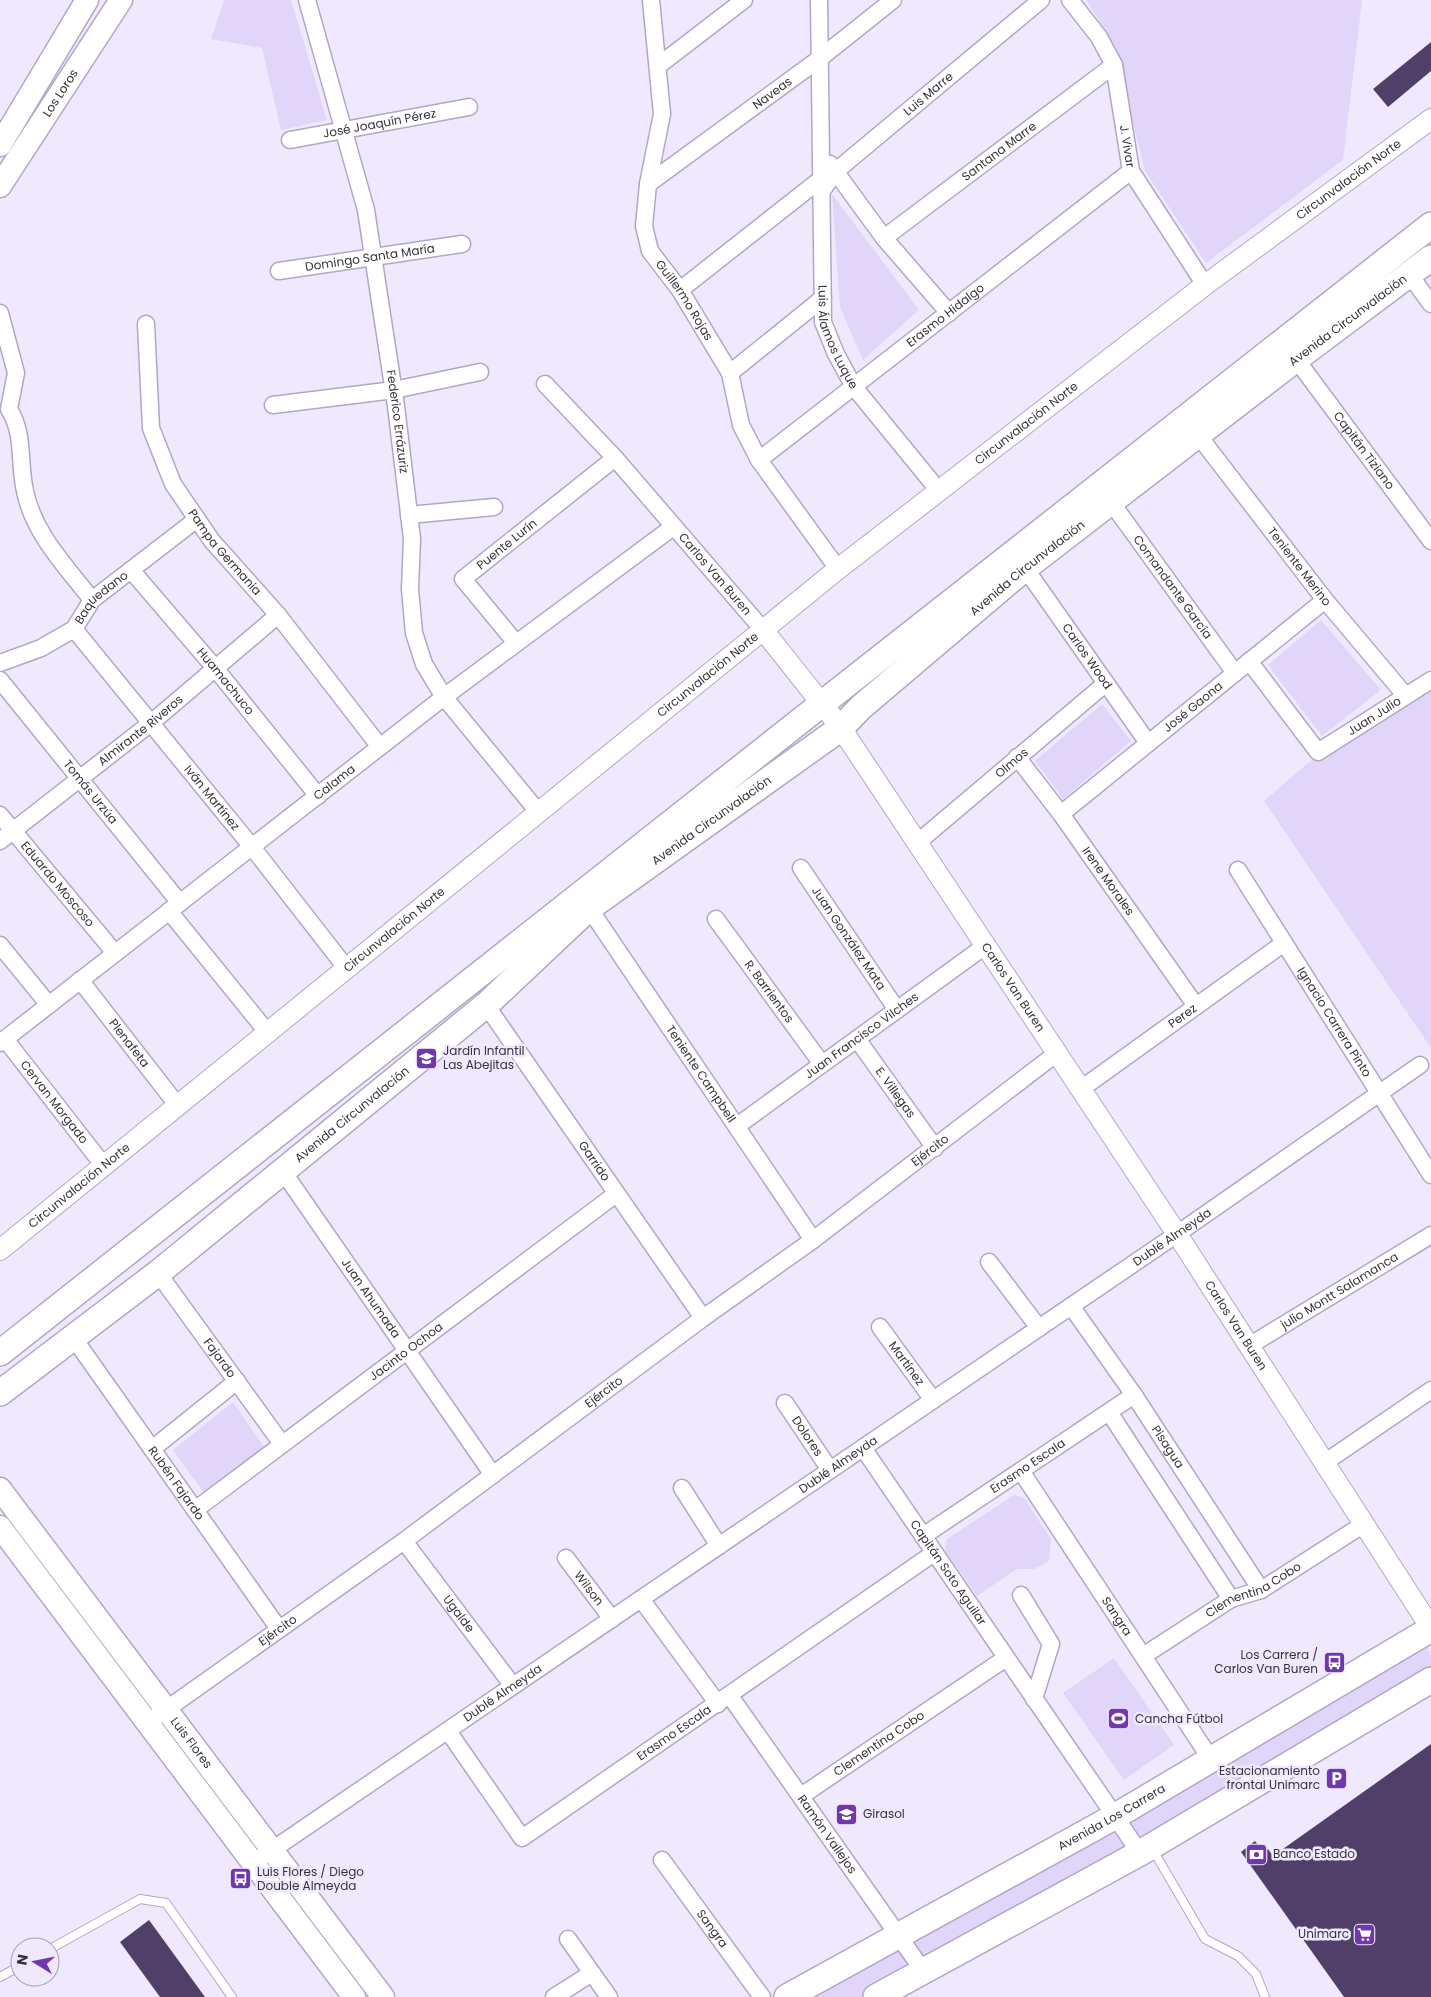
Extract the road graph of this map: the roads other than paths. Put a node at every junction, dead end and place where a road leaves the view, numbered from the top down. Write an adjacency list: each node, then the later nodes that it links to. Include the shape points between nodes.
1 (87, 0): 17 (main road, Los Loros)
2 (307, 0): 15 (street, Federico Errázuriz)
3 (651, 0): 12 (street, Guillermo Rojas)
4 (744, 0): 12 (street)
5 (819, 0): 10 (street, Luis Álamos Luque)
6 (893, 0): 10 (street, Naveas)
7 (1041, 0): 19 (street, Luis Marre)
8 (1070, 0): 11 (street, J. Vivar, via 1099,37)
9 (115, 2): 23 (main road, Los Loros)
10 (819, 58): 18 (street, Luis Álamos Luque); 21 (street, Naveas)
11 (1114, 65): 20 (street, J. Vivar); 25 (street, Santana Marre)
12 (658, 66): 21 (street, Guillermo Rojas, via 662,114)
13 (469, 106): 15 (street, José Joaquín Pérez)
14 (1431, 119): 31 (street, Circunvalación Norte)
15 (345, 130): 16 (street, José Joaquín Pérez); 27 (street, Federico Errázuriz, via 366,210)
16 (290, 140)
17 (0, 144)
18 (820, 152): 19 (street); 22 (street, Luis Álamos Luque)
19 (836, 171): 22 (street, Luis Marre); 25 (street)
20 (1131, 171): 31 (street, J. Vivar); 36 (street, Erasmo Hidalgo)
21 (648, 184): 32 (street, Guillermo Rojas, via 644,226 650,251)
22 (821, 185): 32 (street, Luis Marre); 33 (street, Luis Álamos Luque)
23 (0, 186)
24 (1431, 225): 74 (main road, Avenida Circunvalación)
25 (884, 238): 36 (street)
26 (462, 244): 27 (street, Domingo Santa María)
27 (374, 256): 29 (street, Domingo Santa María); 43 (street, Federico Errázuriz)
28 (1431, 258): 30 (main road, Avenida Circunvalación)
29 (279, 271)
30 (1409, 274): 34 (street); 38 (main road, Avenida Circunvalación)
31 (1205, 284): 49 (street, Circunvalación Norte)
32 (680, 290): 40 (street, Guillermo Rojas)
33 (822, 298): 40 (street); 42 (street, Luis Álamos Luque, via 823,322)
34 (1431, 304)
35 (0, 313): 45 (street, via 16,373)
36 (948, 313): 42 (street, Erasmo Hidalgo)
37 (146, 324): 53 (street, Pampa Germania, via 151,428 173,484)
38 (1296, 359): 46 (main road, Avenida Circunvalación); 55 (street, Capitán Tiziano)
39 (480, 372): 43 (street)
40 (730, 372): 48 (street, Guillermo Rojas, via 741,425)
41 (545, 384): 47 (street, Carlos Van Buren)
42 (854, 387): 48 (street, Erasmo Hidalgo); 49 (street, Luis Álamos Luque)
43 (394, 390): 44 (street); 52 (street, Federico Errázuriz)
44 (273, 404)
45 (5, 406): 59 (street, via 18,423 24,488 41,536)
46 (1198, 434): 50 (main road, Avenida Circunvalación); 60 (street, Teniente Merino)
47 (614, 458): 54 (street, Carlos Van Buren); 64 (street, Puente Lurín, via 464,579)
48 (760, 460): 57 (street, Guillermo Rojas)
49 (939, 491): 57 (street, Circunvalación Norte)
50 (1110, 502): 56 (main road, Avenida Circunvalación); 68 (street, Comandante García)
51 (494, 507): 52 (street)
52 (409, 515): 73 (street, Federico Errázuriz, via 414,633 424,664)
53 (197, 520): 58 (street, Baquedano); 61 (street, Pampa Germania)
54 (673, 527): 63 (street, Carlos Van Buren); 64 (street, Calama)
55 (1431, 541)
56 (1025, 568): 71 (street, Carlos Wood); 76 (main road, Avenida Circunvalación, via 860,708)
57 (838, 569): 63 (street, Circunvalación Norte)
58 (131, 570): 59 (street, Baquedano); 67 (street, Huamachuco)
59 (92, 600): 62 (street, Baquedano)
60 (1325, 600): 65 (street, José Gaona); 72 (street, Teniente Merino)
61 (278, 615): 67 (street, Almirante Riveros); 78 (street, Pampa Germania)
62 (74, 629): 66 (street, Baquedano, via 41,648); 75 (street, Iván Martínez)
63 (764, 630): 74 (street, Carlos Van Buren); 82 (street, Circunvalación Norte)
64 (516, 644): 73 (street, Calama)
65 (1249, 661): 68 (street, José Gaona); 72 (street, Juan Julio, via 1318,752)
66 (0, 663)
67 (215, 668): 75 (street, Almirante Riveros); 81 (street, Huamachuco)
68 (1235, 672): 77 (street, José Gaona)
69 (0, 680): 80 (street, Tomás Urzúa)
70 (1431, 680): 72 (street, Juan Julio)
71 (1105, 684): 77 (street, Carlos Wood); 79 (street, Olmos)
72 (1405, 694)
73 (444, 697): 78 (street, Calama); 82 (street, Federico Errázuriz)
74 (821, 704): 76 (street, Carlos Van Buren); 132 (main road, Avenida Circunvalación)
75 (150, 723): 80 (street, Almirante Riveros); 88 (street, Iván Martínez)
76 (841, 728): 87 (street, Carlos Van Buren); 92 (main road, Avenida Circunvalación)
77 (1148, 743): 83 (street, José Gaona)
78 (380, 747): 81 (street, Calama)
79 (1017, 757): 83 (street, Irene Morales); 87 (street, Olmos)
80 (79, 780): 85 (street, Almirante Riveros); 91 (street, Tomás Urzúa)
81 (318, 796): 88 (street, Calama)
82 (539, 813): 98 (street, Circunvalación Norte)
83 (1061, 814): 102 (street, Irene Morales)
84 (0, 815): 85 (street, Eduardo Moscoso)
85 (13, 831): 86 (street, Almirante Riveros); 97 (street, Eduardo Moscoso)
86 (0, 841)
87 (917, 843): 96 (street, Carlos Van Buren)
88 (252, 847): 91 (street, Calama); 98 (street, Iván Martínez)
89 (801, 868): 103 (street, Juan González Mata)
90 (1238, 870): 94 (street, Ignacio Carrera Pinto)
91 (175, 907): 97 (street, Calama); 104 (street, Tomás Urzúa)
92 (589, 908): 101 (main road, Avenida Circunvalación); 113 (street, Teniente Campbell)
93 (716, 919): 108 (street, R. Barrientos)
94 (1284, 943): 102 (street, Perez); 111 (street, Ignacio Carrera Pinto)
95 (0, 945): 100 (street)
96 (985, 946): 103 (street, Juan Francisco Vilches); 107 (street, Carlos Van Buren)
97 (115, 953): 99 (street, Calama)
98 (347, 969): 104 (street, Circunvalación Norte)
99 (80, 980): 100 (street, Calama); 112 (street, Plenafeta)
100 (49, 1005): 106 (street, Calama)
101 (486, 1005): 116 (main road, Avenida Circunvalación); 118 (street, Garrido)
102 (1196, 1006): 110 (street, Perez)
103 (897, 1010): 105 (street, Juan Francisco Vilches)
104 (268, 1033): 112 (street, Circunvalación Norte)
105 (857, 1039): 108 (street, Juan Francisco Vilches); 114 (street, E. Villegas)
106 (3, 1041): 115 (street, Cervan Morgado)
107 (1057, 1053): 110 (street, Carlos Van Buren); 114 (street, Ejército)
108 (822, 1064): 113 (street, Juan Francisco Vilches)
109 (1420, 1064): 111 (street, Dublé Almeyda)
110 (1081, 1089): 119 (street, Carlos Van Buren)
111 (1378, 1092): 117 (street, Ignacio Carrera Pinto); 119 (street, Dublé Almeyda)
112 (178, 1106): 115 (street, Circunvalación Norte)
113 (737, 1126): 121 (street, Teniente Campbell)
114 (935, 1148): 121 (street, Ejército)
115 (104, 1166): 122 (street, Circunvalación Norte)
116 (282, 1170): 124 (main road, Avenida Circunvalación); 131 (street, Juan Ahumada)
117 (1431, 1175)
118 (616, 1194): 126 (street, Garrido); 131 (street, Jacinto Ochoa)
119 (1177, 1234): 125 (street, Dublé Almeyda); 130 (street, Carlos Van Buren)
120 (1431, 1235): 130 (street, julio Montt Salamanca)
121 (812, 1240): 126 (street, Ejército)
122 (0, 1250)
123 (990, 1262): 128 (street)
124 (158, 1273): 129 (main road, Avenida Circunvalación); 133 (street, Fajardo)
125 (1071, 1306): 128 (street, Dublé Almeyda); 136 (street, Pisagua)
126 (703, 1318): 146 (street, Ejército)
127 (880, 1327): 137 (street, Martínez)
128 (1039, 1328): 137 (street, Dublé Almeyda)
129 (73, 1337): 135 (main road, Avenida Circunvalación); 142 (street, Rubén Fajardo)
130 (1249, 1346): 143 (street, Carlos Van Buren)
131 (406, 1350): 140 (street, Jacinto Ochoa); 146 (street, Juan Ahumada)
132 (0, 1353)
133 (236, 1381): 140 (street, Fajardo); 142 (street)
134 (1431, 1390): 143 (street)
135 (0, 1393)
136 (1134, 1395): 139 (street, Erasmo Escala); 157 (street, Pisagua)
137 (933, 1400): 141 (street, Dublé Almeyda)
138 (785, 1403): 144 (street, Dolores)
139 (1109, 1412): 145 (street, Erasmo Escala); 160 (street)
140 (282, 1444): 149 (street, Jacinto Ochoa)
141 (863, 1448): 144 (street, Dublé Almeyda); 152 (street, Capitán Soto Aguilar)
142 (152, 1449): 149 (street, Rubén Fajardo)
143 (1324, 1463): 150 (street, Carlos Van Buren)
144 (830, 1470): 154 (street, Dublé Almeyda)
145 (1021, 1471): 152 (street, Erasmo Escala); 164 (street, Sangra)
146 (493, 1475): 153 (street, Ejército)
147 (682, 1488): 154 (street)
148 (0, 1489): 170 (main road, Luis Flores)
149 (195, 1510): 162 (street, Rubén Fajardo)
150 (1364, 1524): 157 (street, Clementina Cobo); 163 (street, Carlos Van Buren)
151 (0, 1527): 171 (main road, Luis Flores)
152 (923, 1536): 155 (street, Capitán Soto Aguilar)
153 (404, 1541): 162 (street, Ejército); 167 (street, Ugalde)
154 (719, 1546): 159 (street, Dublé Almeyda)
155 (934, 1553): 165 (street, Capitán Soto Aguilar); 169 (street, Erasmo Escala)
156 (566, 1558): 161 (street, Wilson)
157 (1261, 1590): 160 (street, Clementina Cobo)
158 (1021, 1595): 168 (street, via 1051,1644)
159 (641, 1599): 161 (street, Dublé Almeyda); 169 (street, Ramón Vallejos)
160 (1231, 1599): 164 (street, Clementina Cobo)
161 (612, 1619): 167 (street, Dublé Almeyda)
162 (279, 1629): 170 (street, Ejército)
163 (1431, 1629): 173 (main road, Avenida Los Carrera)
164 (1143, 1656): 173 (street, Sangra)
165 (1006, 1658): 168 (street, Capitán Soto Aguilar); 174 (street, Clementina Cobo)
166 (1431, 1680): 176 (main road)
167 (513, 1686): 172 (street, Dublé Almeyda)
168 (1034, 1699): 175 (street, Capitán Soto Aguilar)
169 (724, 1700): 172 (street, Erasmo Escala, via 522,1838); 174 (street, Ramón Vallejos)
170 (166, 1710): 171 (street, Ejército); 177 (main road, Luis Flores)
171 (147, 1722): 179 (main road, Luis Flores)
172 (448, 1731): 177 (street, Dublé Almeyda)
173 (1212, 1761): 175 (main road, Avenida Los Carrera)
174 (801, 1796): 180 (street, Ramón Vallejos)
175 (1114, 1817): 176 (street, Capitán Soto Aguilar); 180 (main road, Avenida Los Carrera)
176 (1145, 1850): 183 (main road); 193 (lane, via 1205,1939 1238,1956 1256,1974)
177 (272, 1851): 179 (street, Dublé Almeyda); 187 (main road, Luis Flores)
178 (662, 1860): 190 (street, Sangra)
179 (253, 1863): 186 (main road, Luis Flores)
180 (899, 1934): 183 (street, Ramón Vallejos); 191 (main road, Avenida Los Carrera)
181 (568, 1939): 184 (street)
182 (60, 1943): 185 (lane, via 140,1899 166,1903)
183 (924, 1972): 192 (main road)
184 (592, 1973): 188 (street); 189 (street)
185 (232, 1997)
186 (354, 1997)
187 (383, 1997)
188 (554, 1997)
189 (609, 1997)
190 (762, 1997)
191 (787, 1997)
192 (876, 1997)
193 (1265, 1997)

